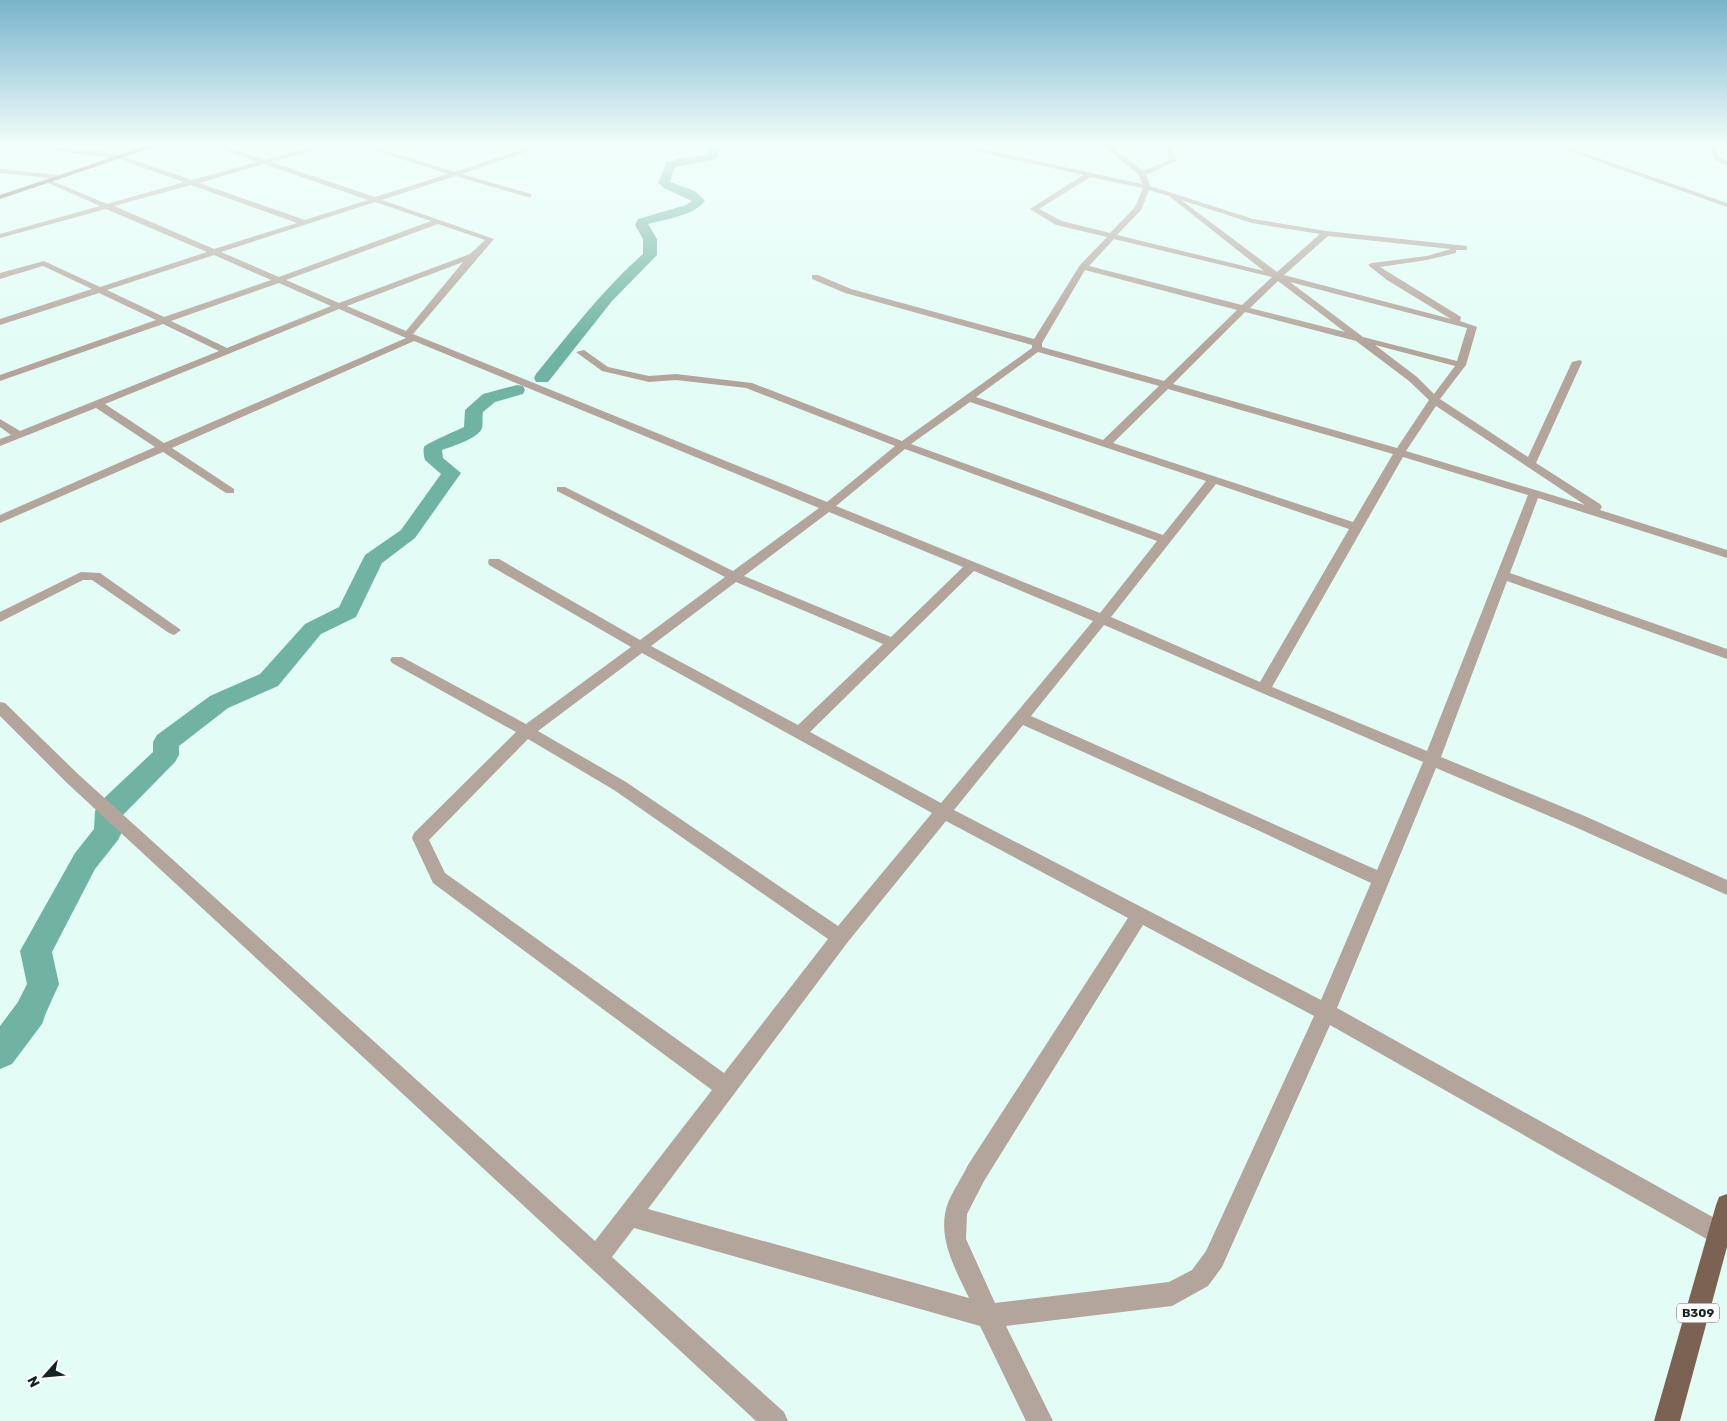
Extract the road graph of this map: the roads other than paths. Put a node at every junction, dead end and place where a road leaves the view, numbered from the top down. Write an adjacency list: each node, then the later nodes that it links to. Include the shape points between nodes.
1 (84, 212): 13 (street)
2 (121, 212): 15 (street)
3 (274, 212): 11 (street)
4 (338, 212): 11 (street)
5 (407, 212): 10 (street)
6 (1039, 212): 14 (street, via 1059,223)
7 (1134, 212): 14 (street)
8 (1192, 212): 21 (street)
9 (1223, 212): 12 (street, via 1252,221)
10 (436, 222): 16 (street, via 490,240); 23 (street)
11 (305, 223): 15 (street)
12 (1326, 233): 21 (street); 29 (street, via 1464,248 1428,258 1372,265)
13 (0, 236)
14 (1111, 237): 17 (street); 21 (street)
15 (218, 253): 23 (street); 24 (street)
16 (473, 256): 25 (street); 30 (street)
17 (1083, 267): 26 (street); 32 (street)
18 (0, 268): 19 (street)
19 (18, 270): 20 (street); 24 (street, via 44,263)
20 (0, 276)
21 (1276, 276): 26 (street); 29 (street); 31 (street)
22 (814, 277): 32 (street, via 848,291)
23 (279, 280): 25 (street); 27 (street)
24 (100, 290): 27 (street); 28 (street)
25 (341, 305): 30 (street); 33 (street)
26 (1243, 310): 31 (street); 38 (street)
27 (164, 320): 33 (street); 37 (street)
28 (0, 322)
29 (1472, 327): 36 (street)
30 (411, 337): 47 (street); 54 (street)
31 (1357, 337): 36 (street); 40 (street, via 1413,379)
32 (1037, 346): 38 (street); 39 (street)
33 (229, 352): 41 (street)
34 (581, 352): 46 (street, via 605,369 650,379 676,376 748,385)
35 (1577, 362): 49 (street)
36 (1461, 365): 40 (street)
37 (0, 378)
38 (1167, 385): 45 (street); 48 (street)
39 (968, 398): 45 (street); 46 (street)
40 (1434, 400): 48 (street); 49 (street)
41 (99, 405): 43 (street); 47 (street)
42 (0, 422): 43 (street)
43 (19, 436): 44 (street)
44 (0, 443)
45 (1106, 443): 50 (street)
46 (903, 445): 54 (street); 58 (street)
47 (166, 447): 52 (street); 56 (street)
48 (1399, 454): 53 (street); 57 (street)
49 (1530, 464): 55 (street)
50 (1213, 480): 57 (street); 58 (street)
51 (560, 489): 63 (street)
52 (230, 491)
53 (1534, 494): 55 (street); 62 (street)
54 (828, 507): 61 (street); 63 (street)
55 (1609, 516): 59 (street)
56 (0, 519)
57 (1355, 527): 71 (street)
58 (1165, 540): 65 (street)
59 (1727, 554)
60 (494, 562): 68 (street)
61 (971, 566): 65 (street); 67 (street)
62 (1503, 575): 69 (street); 76 (street)
63 (733, 576): 67 (street); 68 (street)
64 (0, 618): 66 (street, via 81,576 94,576)
65 (1102, 619): 71 (street); 73 (street)
66 (174, 630)
67 (893, 643): 75 (street)
68 (640, 646): 74 (street); 75 (street)
69 (1727, 654)
70 (397, 660): 74 (street)
71 (1263, 689): 76 (street)
72 (0, 707): 87 (street, via 73,779)
73 (1019, 718): 77 (street); 78 (street)
74 (527, 731): 81 (street, via 620,786); 83 (street, via 420,838 439,878)
75 (800, 732): 77 (street)
76 (1432, 759): 78 (street); 79 (street)
77 (942, 811): 80 (street); 81 (street)
78 (1380, 880): 82 (street)
79 (1727, 888)
80 (1139, 916): 82 (street); 88 (street, via 976,1173 956,1213 954,1239)
81 (840, 936): 83 (street)
82 (1325, 1012): 86 (street); 88 (street, via 1214,1259 1200,1278 1172,1294)
83 (727, 1088): 85 (street)
84 (1727, 1205): 86 (main road, B309)
85 (629, 1215): 87 (street); 88 (street)
86 (1720, 1234): 91 (main road, B309)
87 (597, 1258): 89 (street)
88 (988, 1316): 90 (street)
89 (775, 1421)
90 (1040, 1421)
91 (1667, 1421)

